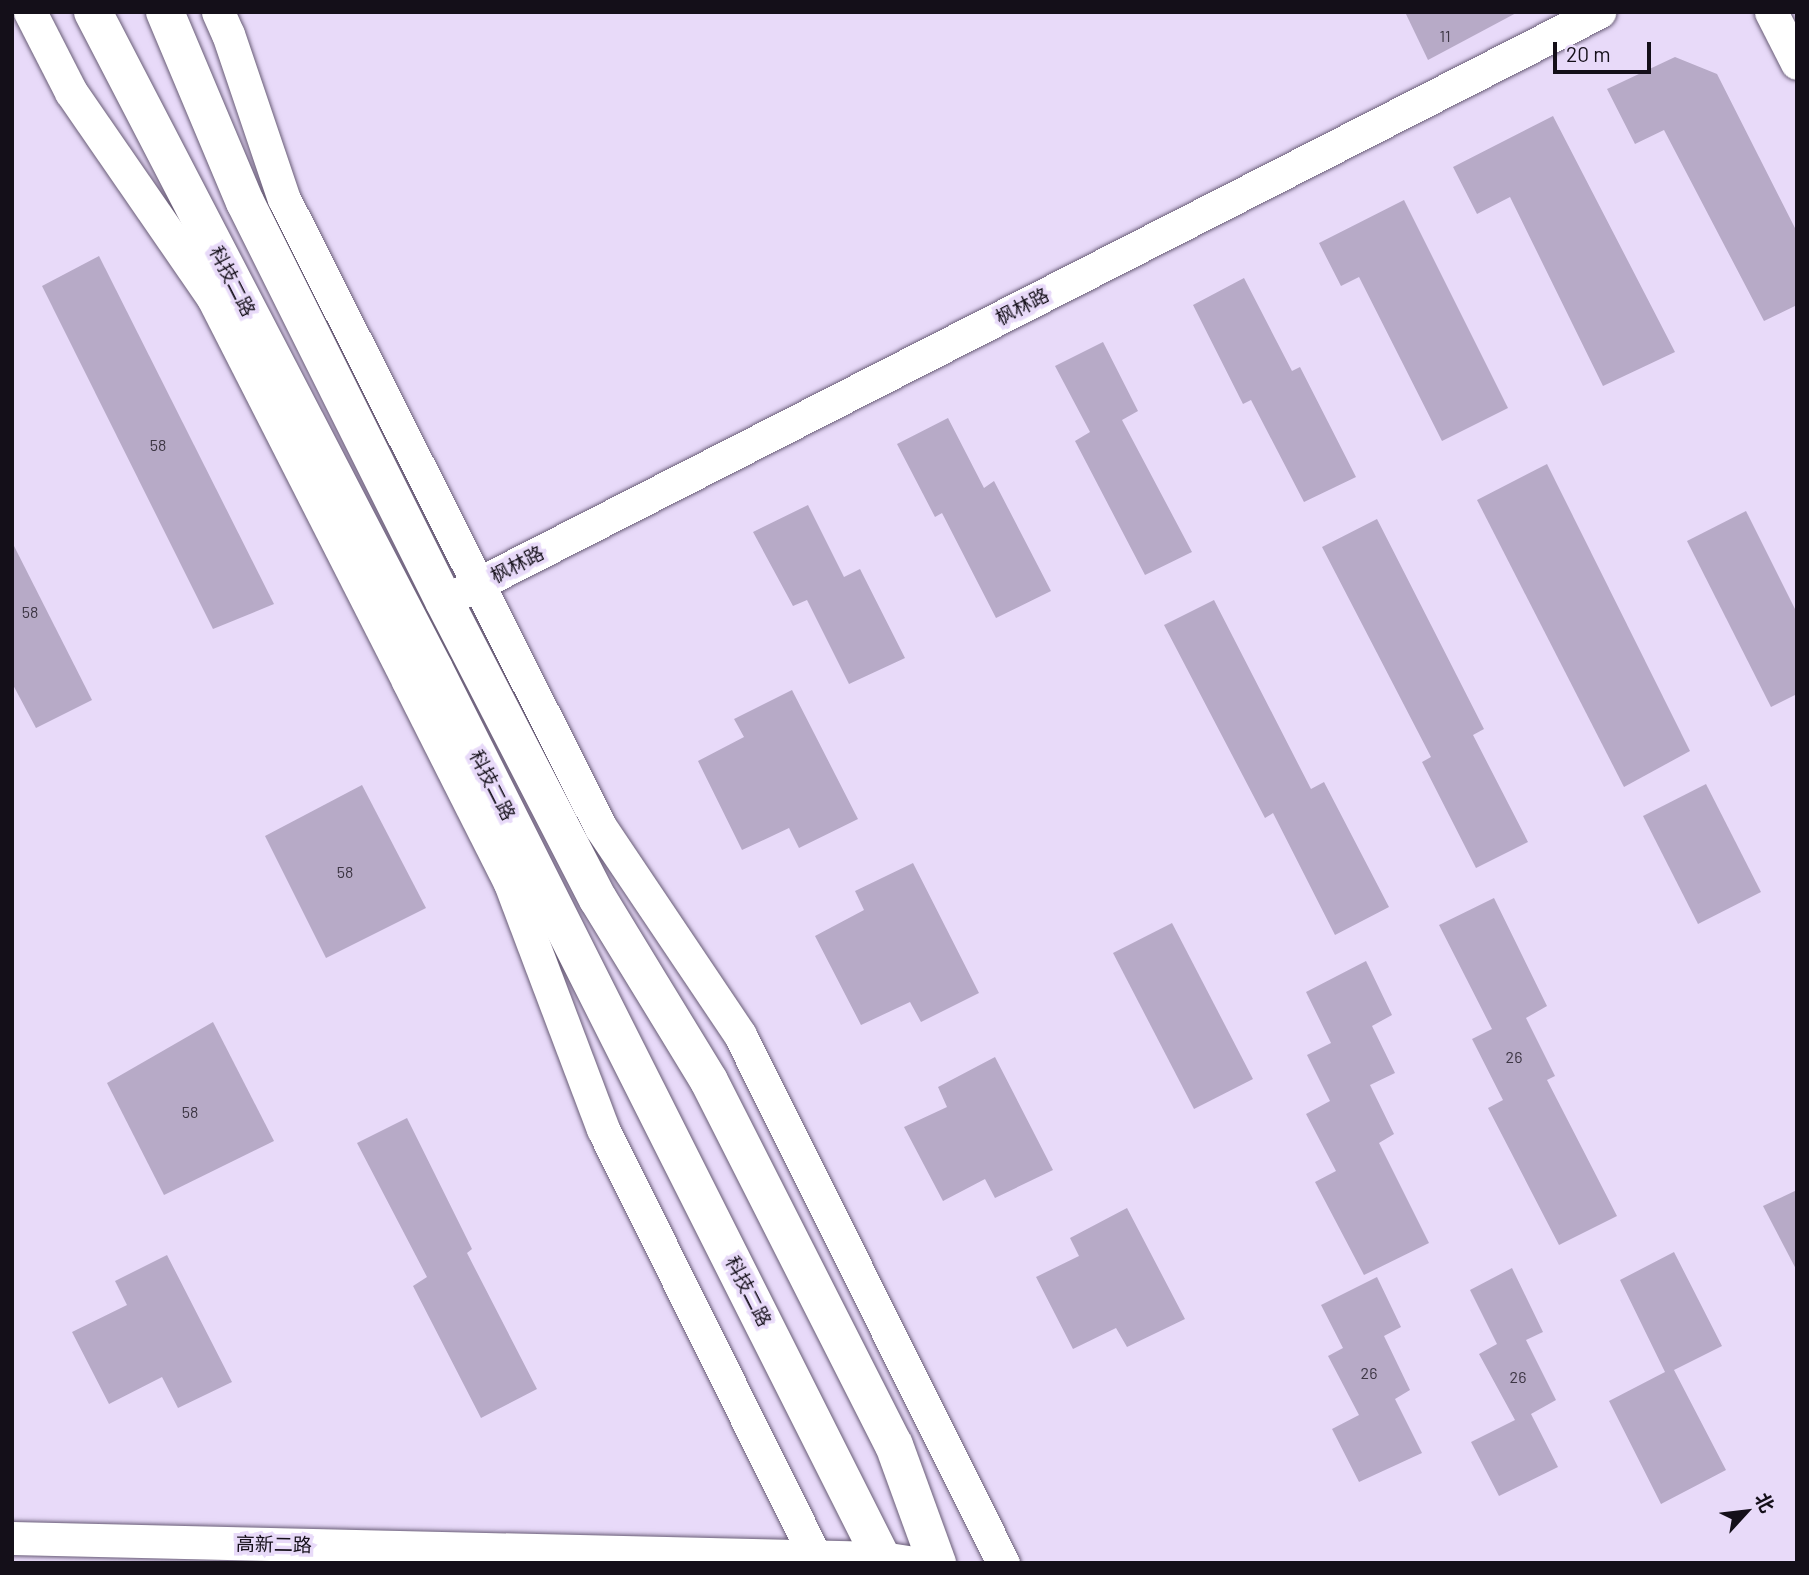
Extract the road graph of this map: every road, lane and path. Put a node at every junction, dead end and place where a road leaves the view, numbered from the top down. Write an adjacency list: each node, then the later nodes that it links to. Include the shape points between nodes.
1 (30, 12): 11 (street, via 71,92 213,298 402,668 510,883 603,1129)
2 (93, 12): 12 (main road, 科技二路)
3 (165, 12): 9 (main road, via 245,202)
4 (218, 12): 8 (street, via 284,199)
5 (1599, 12): 8 (street, 枫林路)
6 (1771, 12): 7 (street)
7 (1797, 63)
8 (478, 583): 9 (street, 枫林路); 14 (street, via 601,828 740,1035)
9 (444, 601): 13 (main road, via 598,899 709,1081 894,1445)
10 (12, 1538): 11 (street, 高新二路)
11 (817, 1560): 12 (street, 高新二路)
12 (893, 1561)
13 (937, 1563)
14 (1003, 1563)

